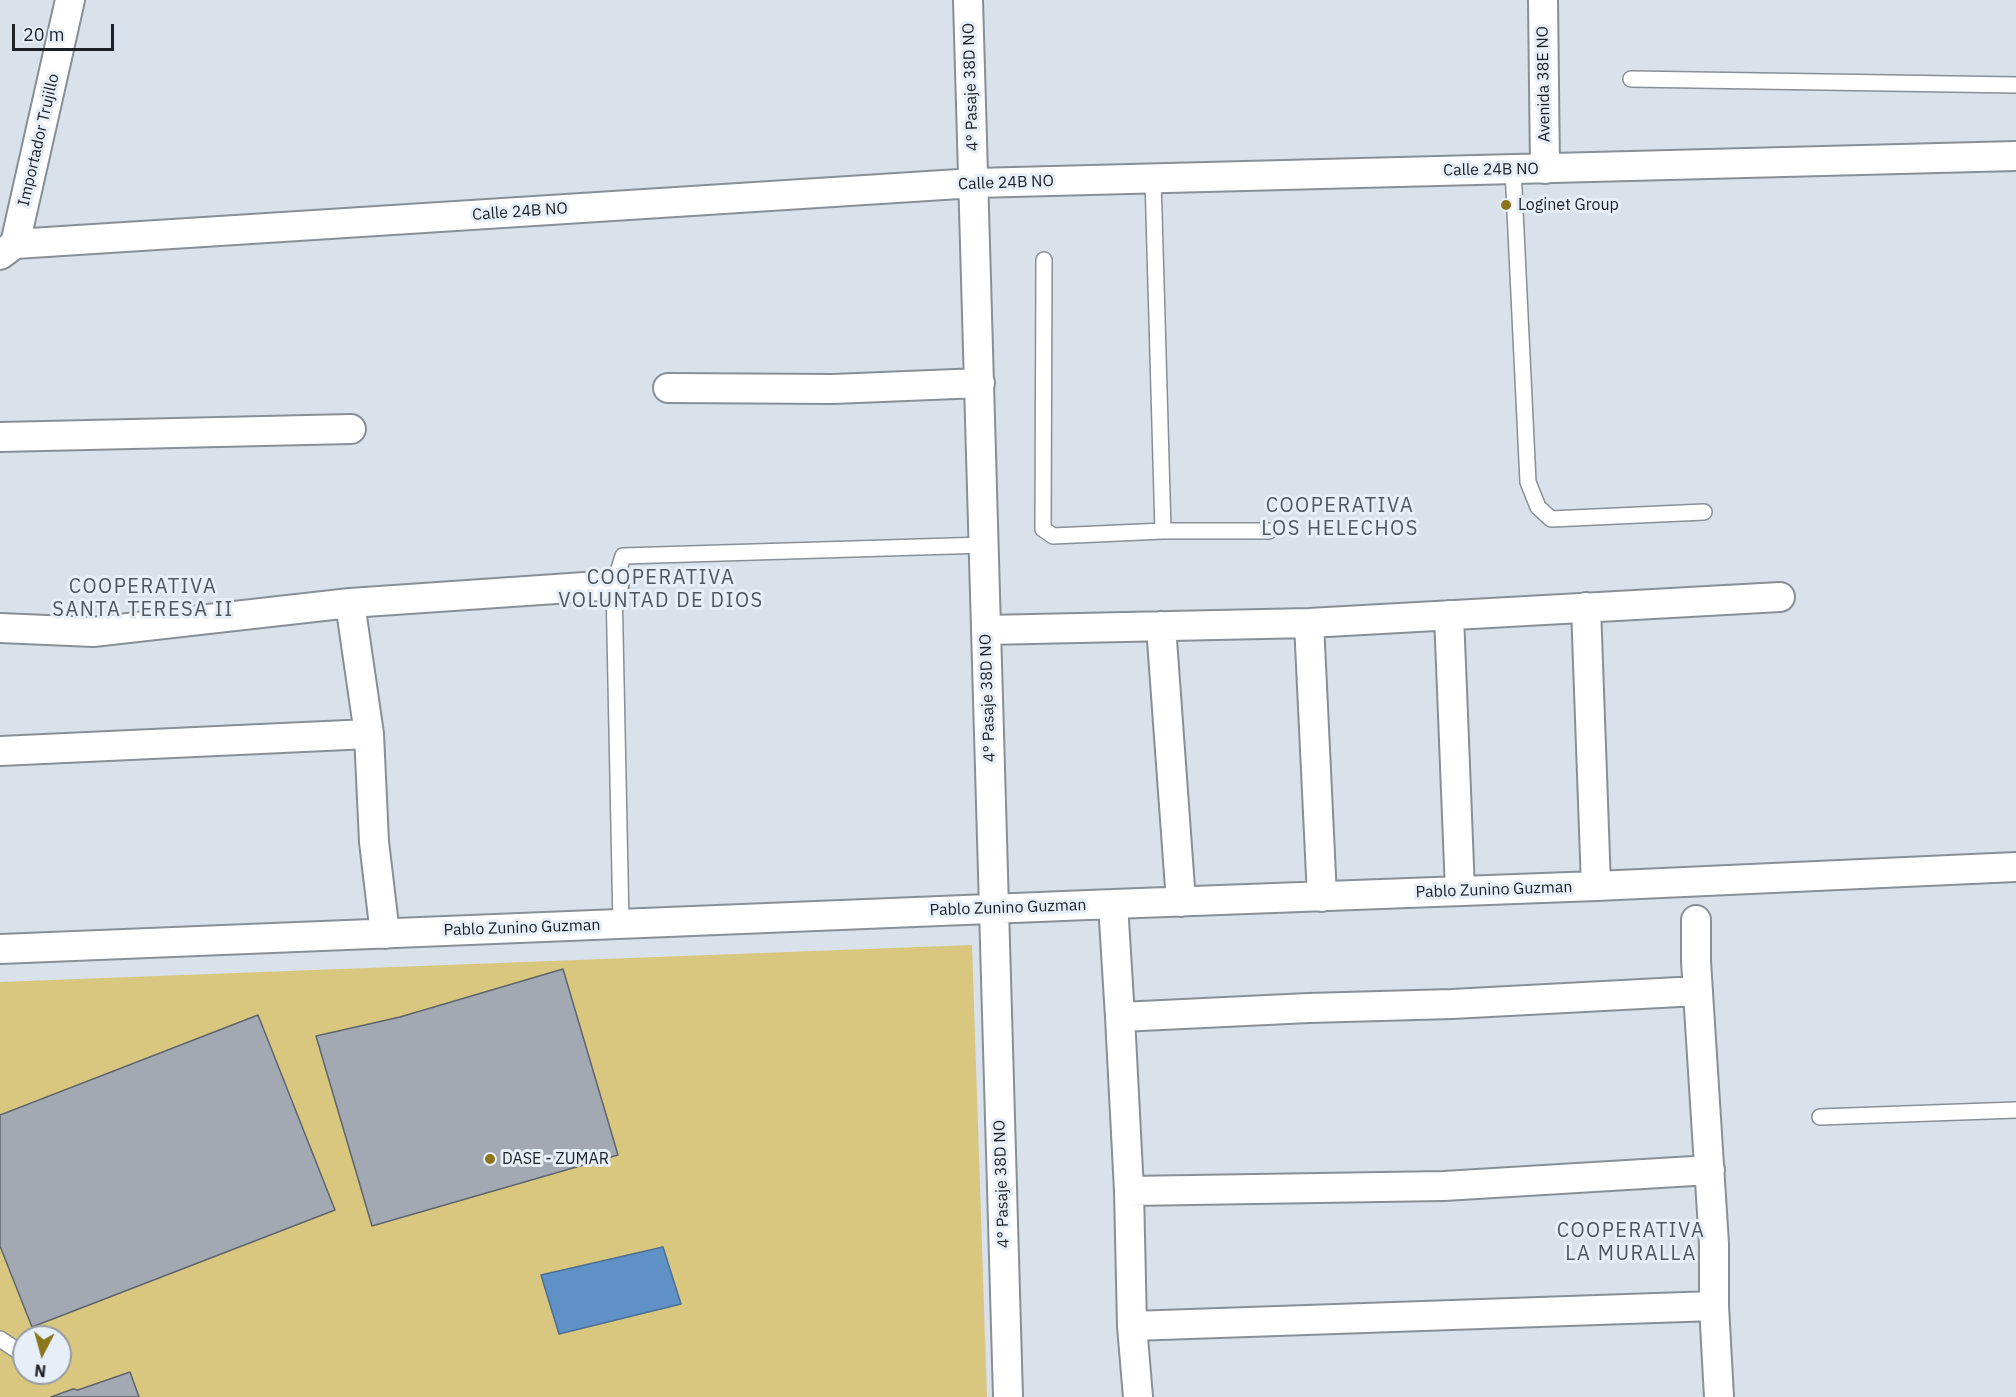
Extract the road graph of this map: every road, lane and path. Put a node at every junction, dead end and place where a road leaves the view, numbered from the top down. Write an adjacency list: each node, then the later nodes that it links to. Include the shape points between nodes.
1 (70, 0): 11 (street, Importador Trujillo)
2 (968, 0): 10 (street, 4° Pasaje 38D NO)
3 (1543, 0): 8 (street, Avenida 38E NO)
4 (1631, 79): 5 (lane)
5 (2016, 84)
6 (2016, 156): 8 (street, Calle 24B NO)
7 (1513, 169): 8 (street, Calle 24B NO); 9 (street, Calle 24B NO); 17 (lane, via 1528,482 1538,507 1551,519)
8 (1545, 169)
9 (1153, 178): 10 (street, Calle 24B NO); 18 (lane)
10 (975, 183): 11 (street, Calle 24B NO); 13 (street, 4° Pasaje 38D NO)
11 (8, 249)
12 (1044, 260): 18 (lane, via 1043,529 1053,536)
13 (980, 383): 14 (street, via 833,390); 20 (street, 4° Pasaje 38D NO)
14 (668, 388)
15 (351, 429): 16 (street)
16 (0, 437)
17 (1704, 512)
18 (1163, 531): 19 (lane)
19 (1269, 531)
20 (985, 545): 21 (lane, via 623,556); 29 (street, 4° Pasaje 38D NO)
21 (614, 585): 23 (street); 40 (lane)
22 (1780, 597): 24 (street)
23 (350, 603): 28 (street, via 93,632); 30 (street)
24 (1586, 608): 25 (street); 33 (street)
25 (1449, 615): 26 (street); 34 (street)
26 (1309, 623): 27 (street); 35 (street)
27 (1161, 626): 29 (street); 36 (street)
28 (0, 628)
29 (986, 630): 38 (street, 4° Pasaje 38D NO)
30 (369, 734): 31 (street); 41 (street, via 374,842)
31 (0, 751)
32 (2016, 867): 33 (street, Pablo Zunino Guzman)
33 (1596, 886): 34 (street, Pablo Zunino Guzman)
34 (1460, 891): 35 (street, Pablo Zunino Guzman)
35 (1322, 897): 36 (street, Pablo Zunino Guzman)
36 (1181, 902): 37 (street, Pablo Zunino Guzman)
37 (1113, 904): 38 (street, Pablo Zunino Guzman); 44 (street)
38 (995, 909): 40 (street, Pablo Zunino Guzman); 51 (street, 4° Pasaje 38D NO)
39 (1696, 920): 43 (street)
40 (621, 924): 41 (street, Pablo Zunino Guzman)
41 (385, 934): 42 (street, Pablo Zunino Guzman)
42 (0, 949)
43 (1698, 991): 44 (street); 47 (street)
44 (1120, 1017): 48 (street)
45 (2016, 1110): 46 (lane)
46 (1820, 1117)
47 (1710, 1170): 48 (street, via 1444,1186); 49 (street)
48 (1129, 1191): 50 (street)
49 (1714, 1306): 50 (street); 53 (street)
50 (1132, 1326): 52 (street)
51 (1008, 1397)
52 (1138, 1397)
53 (1719, 1397)

